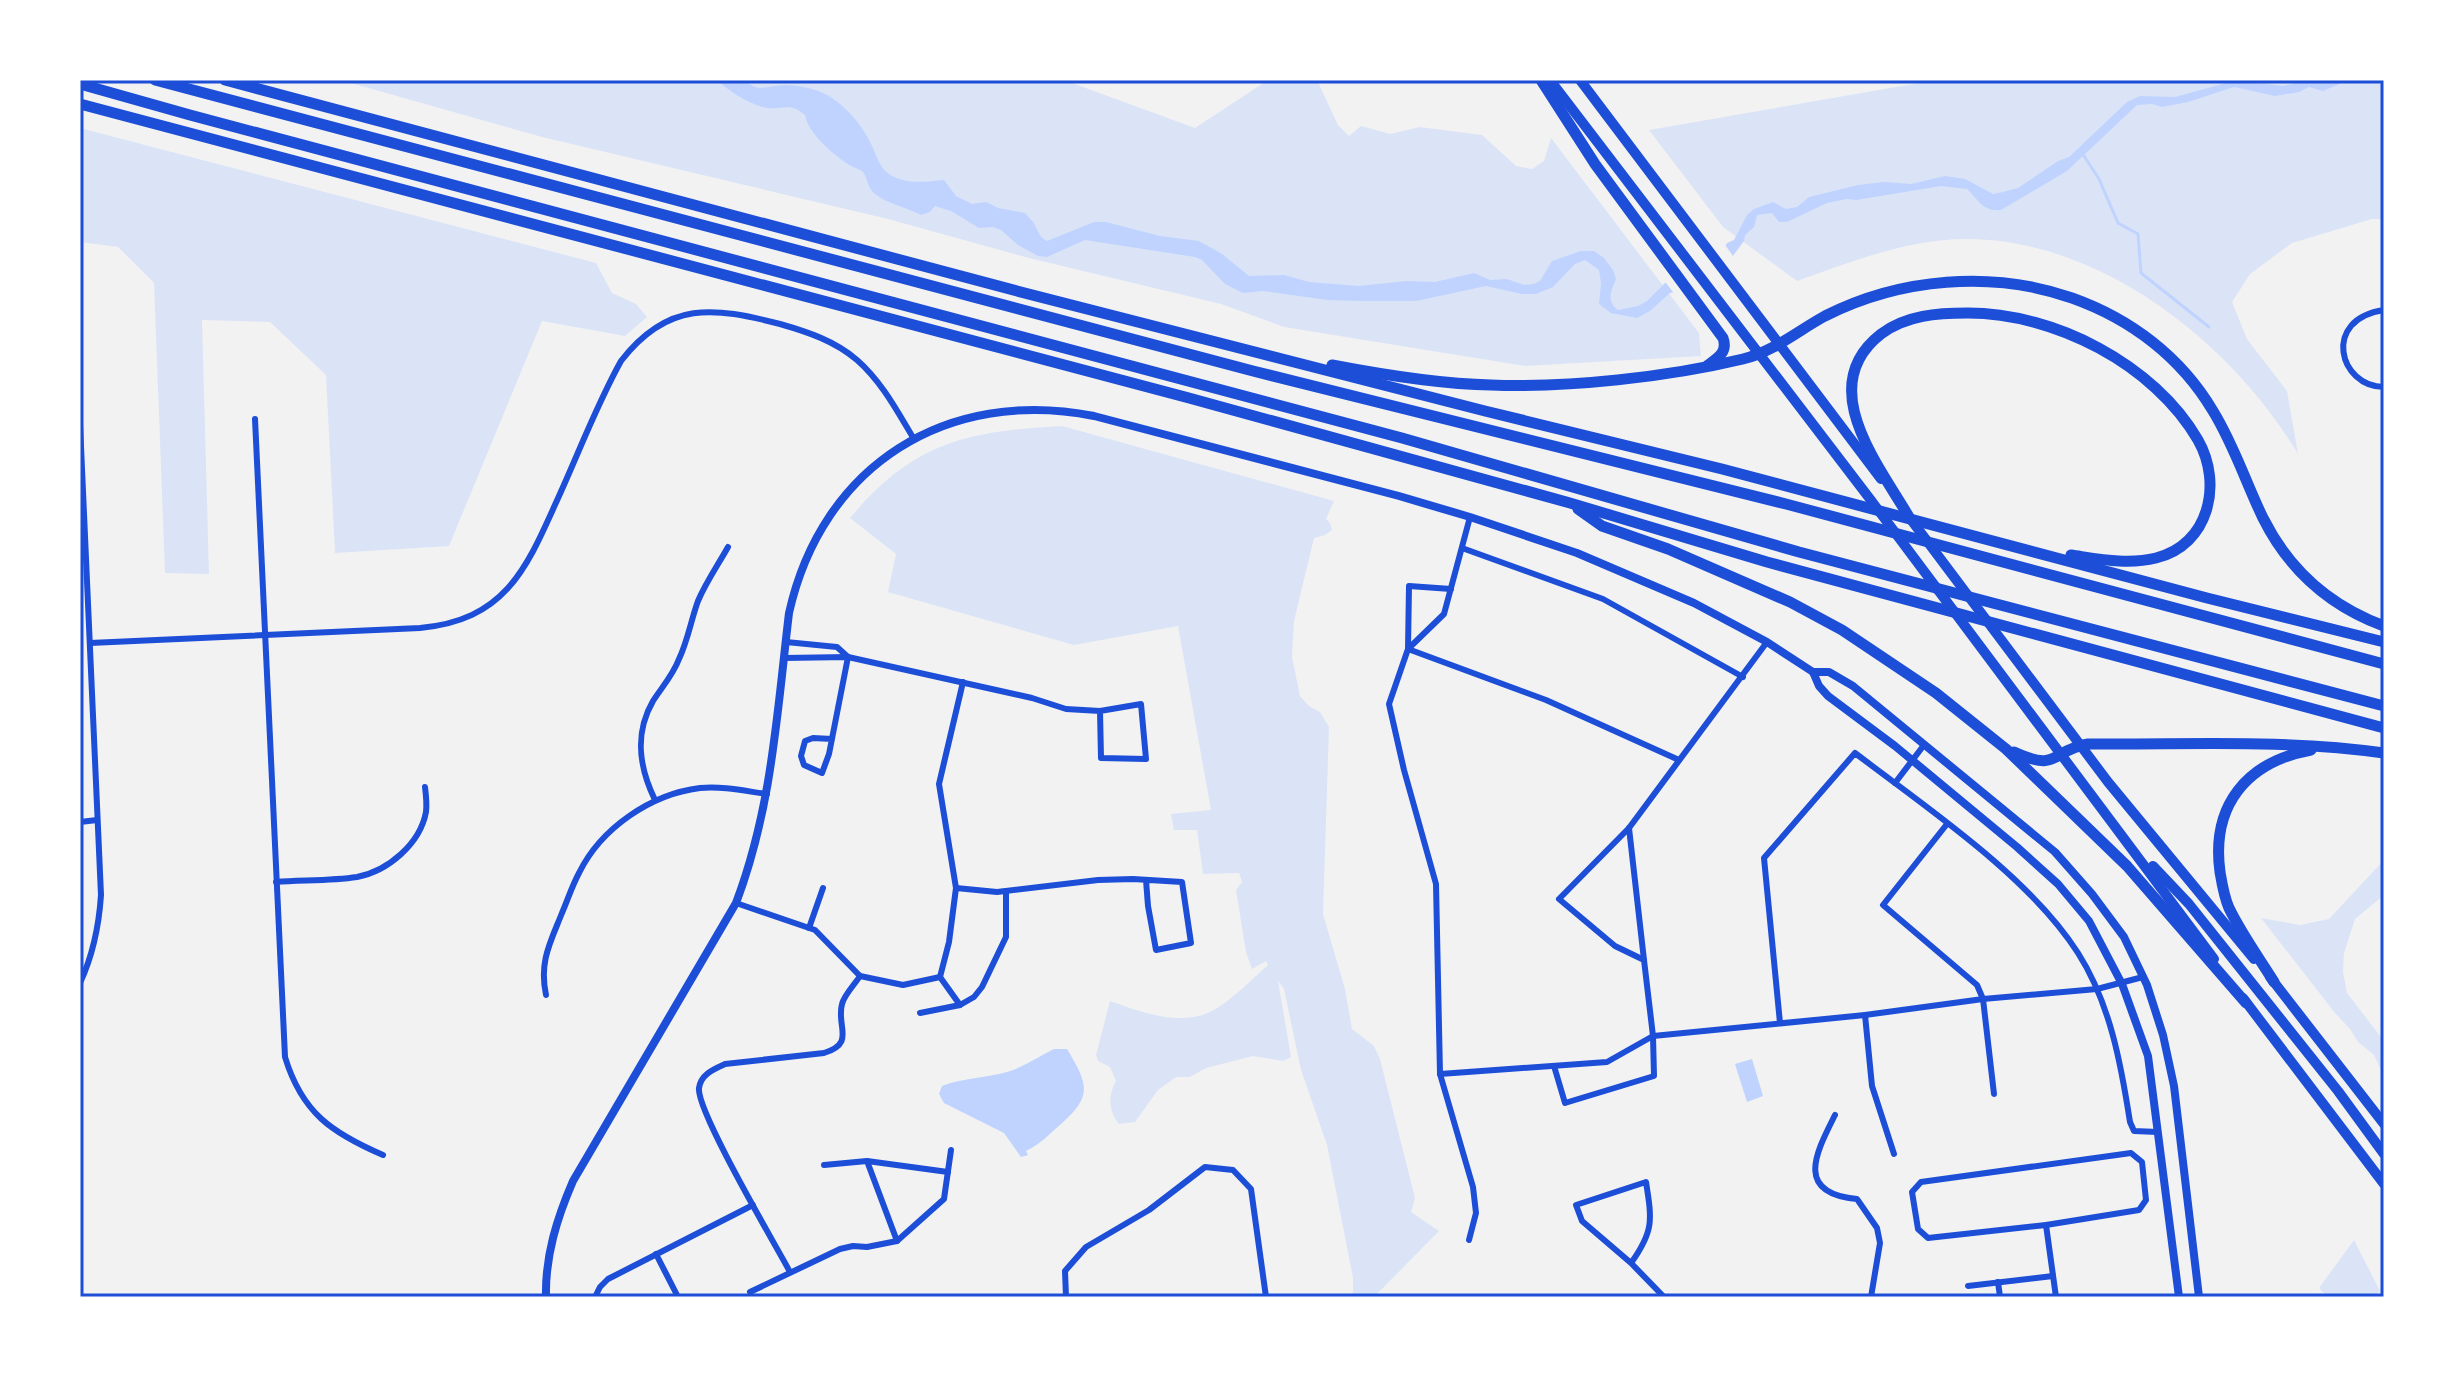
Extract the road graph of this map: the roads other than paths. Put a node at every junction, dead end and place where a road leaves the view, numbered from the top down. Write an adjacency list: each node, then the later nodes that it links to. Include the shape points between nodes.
1 (155, 80): 34 (highway)
2 (225, 80): 10 (highway)
3 (1541, 80): 12 (highway, via 1725,344 1722,354)
4 (1550, 80): 11 (main road)
5 (1580, 80): 9 (main road)
6 (80, 84): 38 (highway, via 1402,438 1768,544)
7 (80, 104): 18 (highway)
8 (2384, 310): 13 (street, via 2355,320 2345,332 2343,350 2362,383)
9 (1779, 343): 11 (highway); 20 (main road); 25 (highway, via 1851,304 1928,284 2015,285 2049,291 2110,314 2148,338 2197,387 2215,413 2263,518 2296,568 2343,608)
10 (1242, 348): 12 (highway, via 1418,379 1490,385 1566,383); 21 (highway)
11 (1758, 354): 12 (highway); 47 (main road)
12 (1705, 366)
13 (2384, 387)
14 (255, 419): 26 (street)
15 (80, 424): 17 (street)
16 (914, 439): 19 (street, via 991,412 1068,411); 26 (street, via 874,377 831,342 736,313 683,315 649,332 621,361 532,556 495,601 465,618 433,627); 27 (street, via 867,473 824,523 795,587)
17 (81, 477): 30 (street)
18 (1570, 503): 40 (highway, via 1767,562); 45 (highway, via 1602,526 1668,549 1842,630 1936,693)
19 (1470, 517): 23 (street); 28 (street, via 1640,578)
20 (1909, 517): 21 (highway, via 1855,422 1852,380 1867,347 1888,328 1931,315 1996,314 2039,323 2081,338 2121,361 2168,402 2202,449 2211,495 2193,535 2157,558 2116,561); 43 (main road)
21 (2011, 545): 29 (highway)
22 (728, 547): 53 (street, via 700,598 678,662 644,722 640,758)
23 (1462, 548): 24 (street); 36 (street, via 1603,599)
24 (1451, 589): 31 (street, via 1444,614); 31 (street, via 1409,586)
25 (2384, 626)
26 (264, 635): 30 (street); 60 (street)
27 (786, 642): 32 (street, via 837,647); 33 (street)
28 (1767, 642): 35 (street); 36 (street)
29 (2384, 642)
30 (90, 643): 54 (street)
31 (1408, 649): 48 (street, via 1546,700); 83 (street, via 1389,704 1436,884)
32 (848, 657): 33 (street); 37 (street); 41 (street)
33 (784, 658): 52 (street)
34 (2384, 664)
35 (1813, 672): 42 (street, via 1829,672 1853,686); 49 (street, via 1828,696)
36 (1743, 677): 48 (street)
37 (963, 682): 39 (street, via 1066,709); 62 (street, via 939,784)
38 (2384, 706)
39 (1100, 711): 39 (street, via 1141,704 1146,759 1101,758)
40 (2384, 728)
41 (832, 739): 41 (street, via 822,773 804,765 805,741)
42 (1924, 745): 49 (street); 69 (street, via 2055,852 2124,937)
43 (2080, 745): 44 (highway, via 2252,742); 47 (highway); 70 (main road)
44 (2335, 747): 46 (highway); 70 (highway, via 2290,754 2252,774 2232,799 2219,836 2229,907)
45 (2006, 749): 47 (highway, via 2040,762); 76 (highway, via 2127,866)
46 (2384, 753)
47 (2063, 755): 58 (main road)
48 (1679, 760): 57 (street)
49 (1912, 760): 50 (street); 72 (street, via 2058,884 2089,921)
50 (1895, 783): 56 (street); 80 (street, via 1855,753 1764,858)
51 (425, 787): 60 (street, via 423,824 390,863 354,877)
52 (767, 794): 53 (street, via 702,788); 64 (street)
53 (655, 800): 74 (street, via 611,830 579,871 545,955)
54 (97, 820): 55 (street); 71 (street, via 100,911)
55 (80, 822)
56 (1947, 824): 73 (street, via 2053,920); 75 (street, via 1883,905 1977,985)
57 (1629, 828): 66 (street); 66 (street, via 1559,899 1615,946)
58 (2122, 834): 76 (main road); 90 (main road, via 2189,904)
59 (1146, 880): 59 (street, via 1182,882 1191,943 1156,950); 63 (street)
60 (276, 882): 91 (street, via 282,1041 290,1073 304,1101 325,1124)
61 (823, 888): 65 (street)
62 (956, 888): 63 (street); 68 (street)
63 (1006, 891): 77 (street, via 1006,937 1000,953 982,987)
64 (736, 903): 65 (street); 107 (street, via 573,1181 554,1230)
65 (809, 928): 67 (street)
66 (1644, 960): 81 (street)
67 (860, 976): 68 (street, via 903,985); 96 (street, via 842,1002 842,1041 837,1049 725,1064 703,1077 699,1090 704,1110)
68 (940, 977): 77 (street)
69 (2143, 977): 72 (street); 117 (street, via 2174,1086)
70 (2274, 982): 86 (main road)
71 (80, 983)
72 (2122, 984): 73 (street); 87 (street, via 2148,1056)
73 (2097, 989): 75 (street); 87 (street, via 2117,1049 2130,1122 2134,1131)
74 (546, 995)
75 (1983, 999): 79 (street); 84 (street)
76 (2246, 1003): 95 (main road)
77 (960, 1005): 78 (street)
78 (920, 1013)
79 (1865, 1015): 80 (street); 89 (street, via 1872,1086)
80 (1780, 1023): 81 (street)
81 (1653, 1036): 82 (street, via 1607,1062); 82 (street, via 1654,1076 1565,1103)
82 (1554, 1066): 83 (street)
83 (1440, 1074): 98 (street, via 1473,1187 1476,1213)
84 (1994, 1094)
85 (1835, 1115): 113 (street, via 1814,1169 1831,1193 1857,1199 1877,1228 1880,1243)
86 (2384, 1124)
87 (2158, 1132): 116 (street)
88 (951, 1150): 94 (street)
89 (1894, 1154)
90 (2384, 1154)
91 (383, 1155)
92 (867, 1161): 93 (street); 94 (street); 99 (street)
93 (824, 1165)
94 (948, 1172): 99 (street, via 944,1199)
95 (2384, 1184)
96 (753, 1205): 100 (street); 102 (street)
97 (2046, 1225): 97 (street, via 2139,1210 2146,1200 2142,1162 2131,1153 1921,1182 1912,1192 1918,1229 1928,1238); 103 (street)
98 (1469, 1240)
99 (897, 1241): 102 (street, via 840,1249)
100 (656, 1254): 108 (street, via 604,1281); 109 (street)
101 (1631, 1263): 101 (street, via 1650,1227 1646,1182 1576,1205 1582,1221); 112 (street)
102 (790, 1272): 106 (street)
103 (2053, 1276): 104 (street); 115 (street)
104 (1998, 1282): 105 (street); 114 (street)
105 (1968, 1286)
106 (750, 1292)
107 (546, 1297)
108 (595, 1297)
109 (678, 1297)
110 (1066, 1297): 111 (street, via 1065,1271 1086,1247 1149,1210 1205,1167 1233,1170 1251,1189)
111 (1266, 1297)
112 (1664, 1297)
113 (1871, 1297)
114 (2000, 1297)
115 (2056, 1297)
116 (2179, 1297)
117 (2199, 1297)

